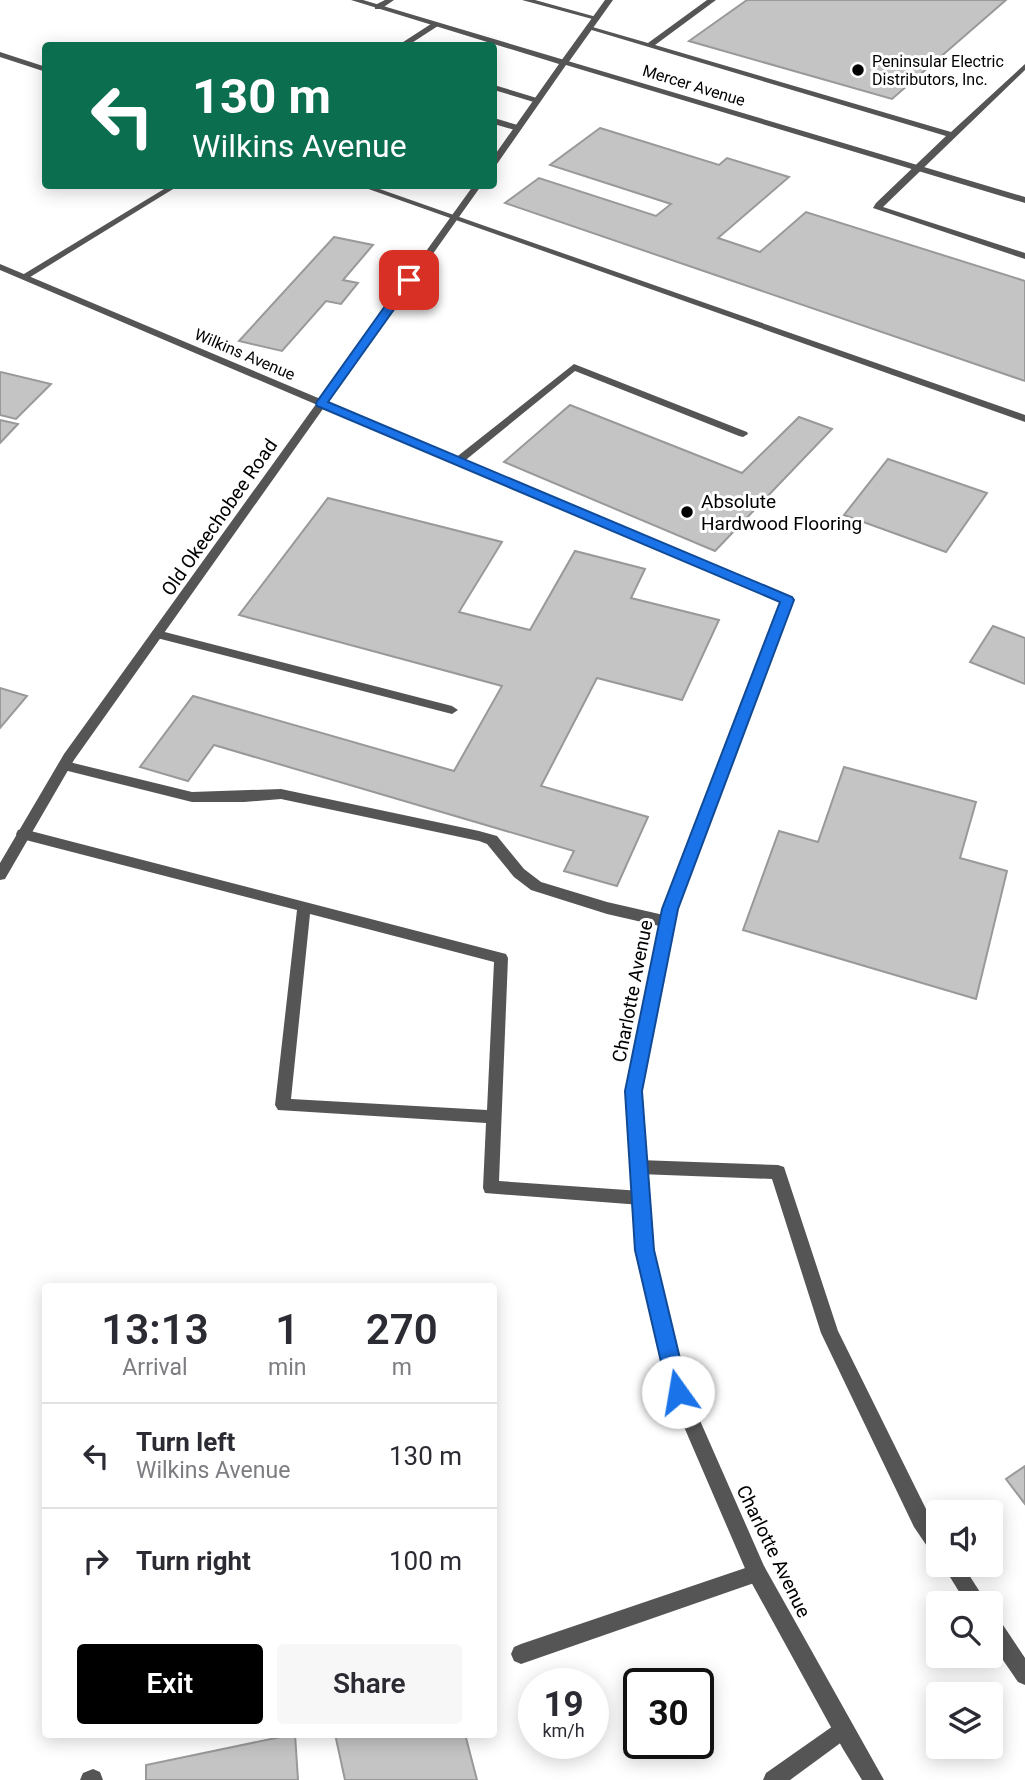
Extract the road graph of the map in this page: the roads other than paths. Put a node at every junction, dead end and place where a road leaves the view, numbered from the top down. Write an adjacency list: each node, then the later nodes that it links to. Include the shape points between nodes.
1 (355, 0): 6 (street, Mercer Avenue)
2 (390, 0): 6 (street)
3 (526, 0): 7 (street)
4 (609, 0): 7 (street)
5 (712, 0): 11 (street)
6 (378, 7): 8 (street, Mercer Avenue)
7 (596, 18): 9 (street)
8 (437, 24): 10 (street); 13 (street, Mercer Avenue)
9 (589, 28): 11 (street); 13 (street)
10 (408, 42)
11 (649, 46): 20 (street)
12 (0, 54): 15 (street)
13 (565, 61): 17 (street); 22 (street, Mercer Avenue)
14 (1025, 66): 20 (street)
15 (42, 69)
16 (497, 88): 17 (street)
17 (537, 101): 19 (street)
18 (497, 122): 19 (street)
19 (518, 128): 21 (street)
20 (951, 135): 22 (street)
21 (497, 157)
22 (916, 167): 26 (street, Mercer Avenue); 28 (street, via 878,208)
23 (169, 189): 30 (street)
24 (373, 189): 27 (street)
25 (475, 189): 27 (street, Old Okeechobee Road)
26 (1025, 200)
27 (453, 218): 31 (street, Old Okeechobee Road); 32 (street)
28 (1025, 256)
29 (0, 267): 30 (street, Wilkins Avenue)
30 (23, 277): 31 (street, Wilkins Avenue)
31 (321, 403): 34 (street, Wilkins Avenue); 36 (street, Old Okeechobee Road)
32 (1025, 419)
33 (743, 433): 34 (street, via 574,367)
34 (458, 461): 35 (street, Wilkins Avenue)
35 (787, 600): 42 (street, Charlotte Avenue)
36 (158, 634): 37 (street); 38 (street, Old Okeechobee Road)
37 (452, 710)
38 (65, 766): 39 (street, Old Okeechobee Road); 42 (street, via 192,797 281,794 479,836 492,840 536,886)
39 (23, 834): 40 (street, Old Okeechobee Road); 41 (street)
40 (0, 875)
41 (304, 906): 43 (street, via 501,958); 43 (street, via 283,1105)
42 (668, 922): 44 (street, Charlotte Avenue, via 634,1091)
43 (494, 1116): 45 (street, via 491,1188)
44 (639, 1167): 45 (street, Charlotte Avenue); 46 (street, via 778,1172 830,1333)
45 (641, 1198): 47 (street, Charlotte Avenue, via 645,1250 678,1392)
46 (926, 1527)
47 (757, 1573): 49 (street); 51 (street, Charlotte Avenue)
48 (1003, 1642): 50 (street)
49 (521, 1654)
50 (1025, 1675)
51 (843, 1729): 52 (street); 53 (street, Charlotte Avenue)
52 (773, 1780)
53 (874, 1780)

